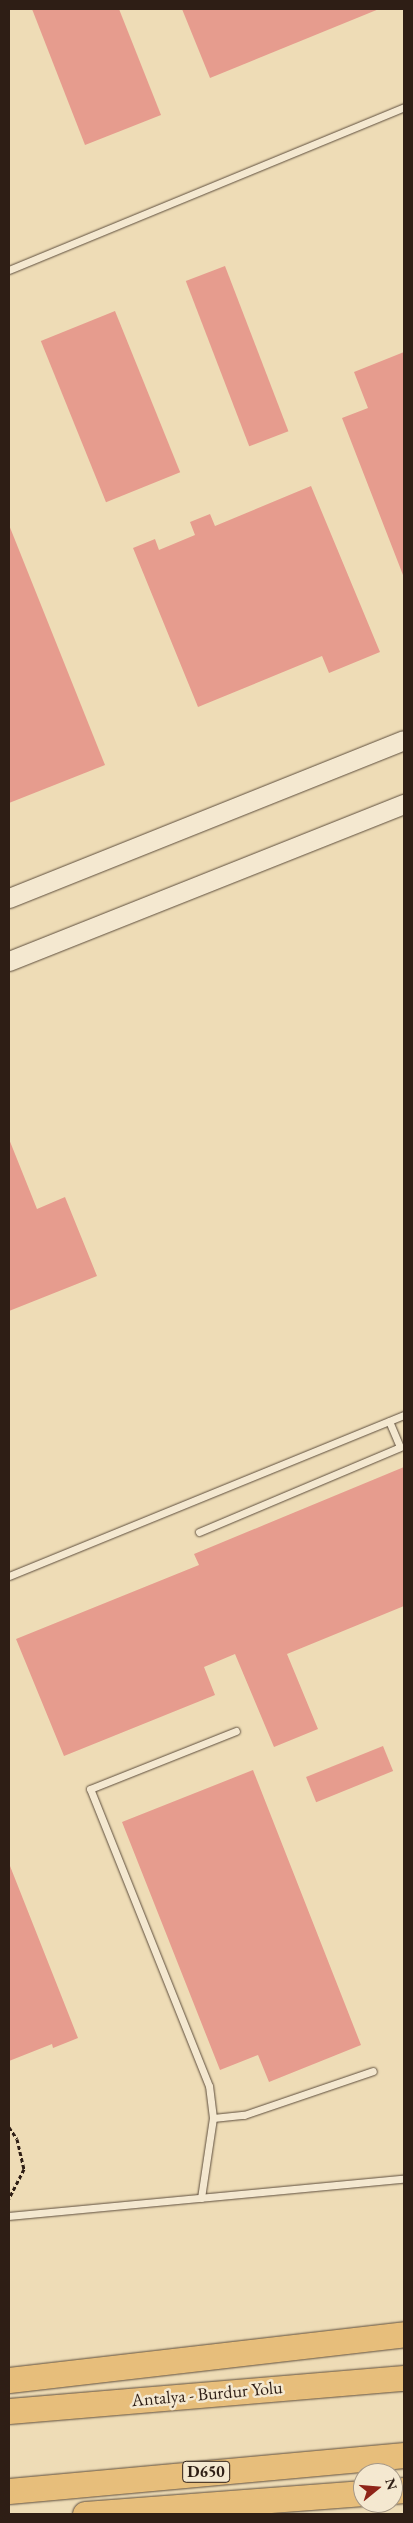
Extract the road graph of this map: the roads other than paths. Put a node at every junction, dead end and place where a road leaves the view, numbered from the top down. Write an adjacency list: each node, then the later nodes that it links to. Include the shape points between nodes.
1 (404, 106): 2 (lane)
2 (9, 270)
3 (404, 740): 5 (street)
4 (404, 804): 6 (street)
5 (9, 898)
6 (9, 962)
7 (404, 1415): 8 (lane)
8 (390, 1421): 9 (lane, via 400,1447); 10 (lane)
9 (199, 1532)
10 (9, 1576)
11 (236, 1731): 13 (lane, via 90,1789 209,2086)
12 (373, 2071): 13 (lane, via 244,2115)
13 (212, 2118): 15 (lane)
14 (404, 2179): 15 (lane)
15 (201, 2198): 16 (lane)
16 (9, 2216)
17 (404, 2334): 19 (highway)
18 (403, 2378): 20 (highway, Antalya - Burdur Yolu)
19 (9, 2380)
20 (9, 2410)
21 (404, 2455): 22 (highway, D650)
22 (9, 2491)
23 (353, 2495): 24 (highway)
24 (85, 2514)

